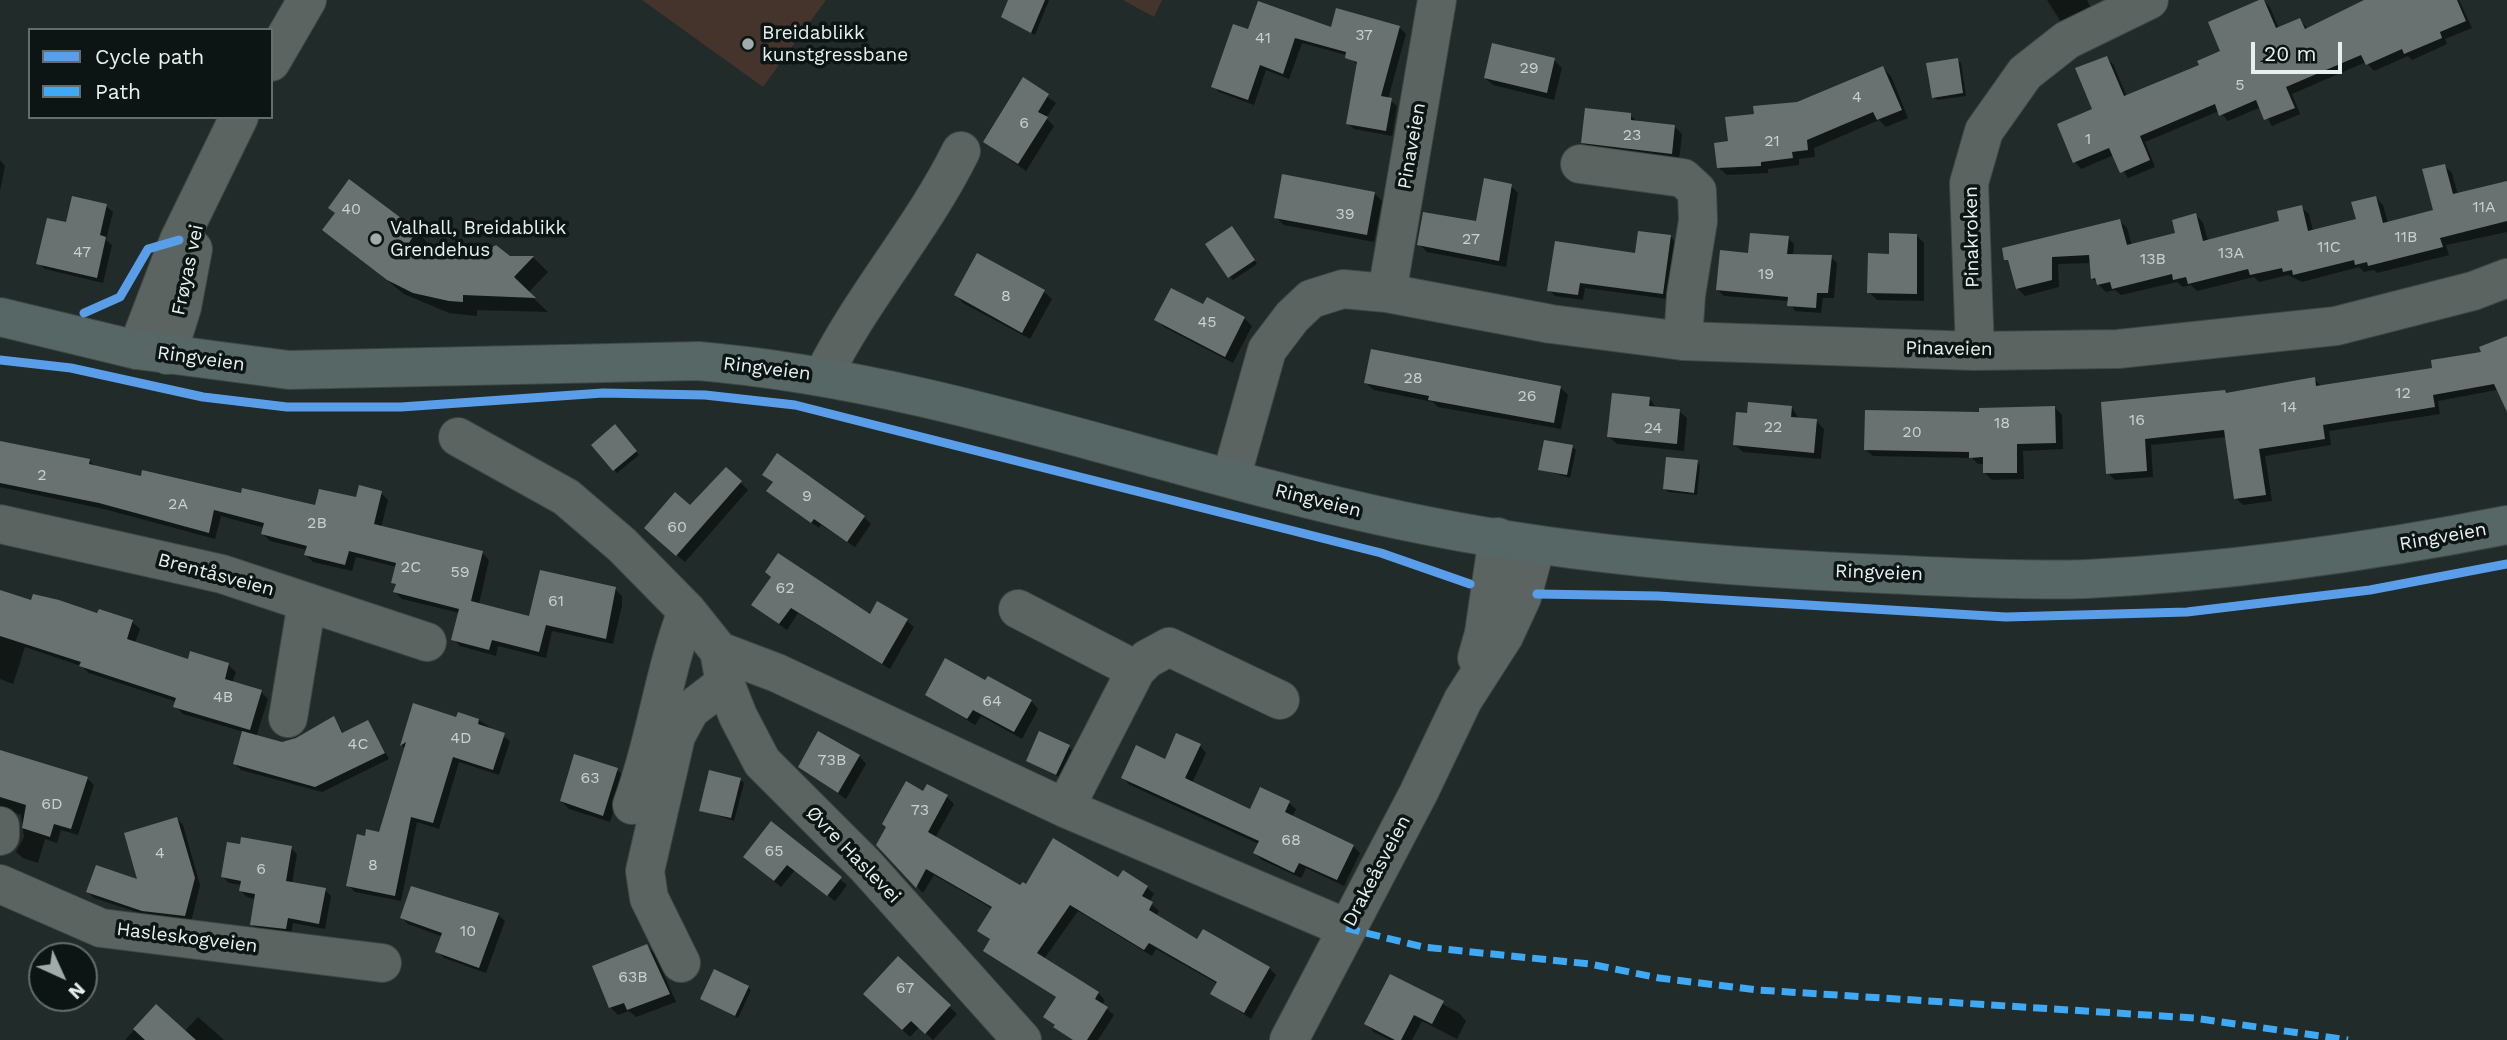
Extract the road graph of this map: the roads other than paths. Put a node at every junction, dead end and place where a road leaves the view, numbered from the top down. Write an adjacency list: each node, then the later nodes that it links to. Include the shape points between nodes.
1 (307, 0): 4 (street)
2 (1437, 0): 9 (street, Pinaveien)
3 (2149, 0): 12 (street, Pinakroken, via 2067,40 2025,73 1984,131 1969,183)
4 (273, 59)
5 (238, 119): 13 (street, Frøyas vei, via 179,240)
6 (961, 151): 14 (street, via 942,189 871,293)
7 (1580, 164): 11 (street, via 1683,178 1697,191 1698,221)
8 (2507, 278): 12 (street, Pinaveien, via 2336,326 2118,349)
9 (1387, 293): 11 (street, Pinaveien, via 1551,324); 16 (street, Pinaveien, via 1343,289 1311,299 1292,317 1267,350)
10 (0, 317): 13 (main road, Ringveien)
11 (1683, 341): 12 (street, Pinaveien)
12 (1975, 351)
13 (152, 352): 14 (main road, Ringveien, via 289,370 698,361)
14 (823, 376): 16 (main road, Ringveien)
15 (458, 437): 23 (street, Øvre Haslevei, via 566,497)
16 (1231, 478): 19 (main road, Ringveien, via 1388,518)
17 (0, 524): 21 (street, Brentåsveien, via 222,574)
18 (2507, 525): 20 (main road, Ringveien, via 2269,563 2083,579 1787,570)
19 (1498, 537): 20 (main road, Ringveien); 28 (street, Drakeåsveien, via 1484,634)
20 (1536, 545): 28 (street, Drakeåsveien, via 1522,597 1504,636)
21 (307, 602): 24 (street, Brentåsveien); 29 (street)
22 (1018, 609): 26 (street)
23 (687, 611): 25 (street, Øvre Haslevei); 30 (street, via 671,654 650,756)
24 (427, 642)
25 (722, 667): 31 (street, via 777,673); 37 (street, via 676,736 645,871 649,898); 38 (street, Øvre Haslevei, via 738,716 762,762 865,865)
26 (1136, 670): 27 (street, via 1169,647); 31 (street)
27 (1280, 700)
28 (1463, 700): 35 (street, Drakeåsveien)
29 (288, 718)
30 (632, 805)
31 (1065, 808): 35 (street)
32 (0, 826): 33 (street)
33 (0, 836)
34 (0, 884): 36 (street, Hasleskogveien, via 101,928)
35 (1346, 928): 39 (street, Drakeåsveien)
36 (382, 963)
37 (681, 963)
38 (1022, 1040)
39 (1289, 1040)

